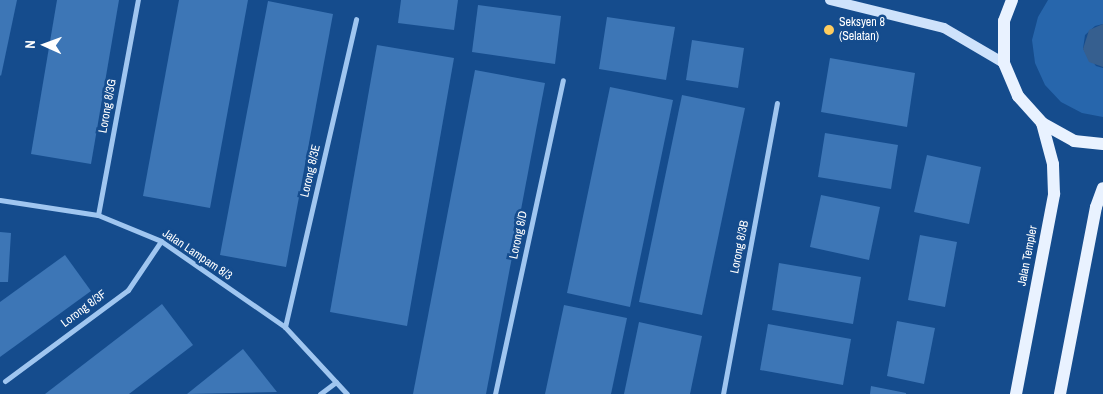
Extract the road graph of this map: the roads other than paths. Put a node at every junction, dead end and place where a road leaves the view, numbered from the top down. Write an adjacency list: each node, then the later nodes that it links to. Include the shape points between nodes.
1 (138, 0): 12 (street, Lorong 8/3G)
2 (830, 0): 5 (main road, via 944,28)
3 (1012, 0): 5 (main road, via 1004,21)
4 (356, 20): 14 (street, Lorong 8/3E)
5 (1004, 63): 8 (main road, via 1018,96)
6 (563, 80): 19 (street, Lorong 8/D)
7 (777, 103): 20 (street, Lorong 8/3B)
8 (1042, 123): 9 (main road, via 1074,141); 21 (main road, Jalan Templer, via 1053,164 1054,194)
9 (1103, 144)
10 (1103, 188): 22 (main road, via 1096,207)
11 (0, 200): 12 (street, Jalan Lampam 8/3)
12 (98, 215): 13 (street, Jalan Lampam 8/3)
13 (161, 240): 14 (street, Jalan Lampam 8/3); 15 (street, Lorong 8/3F, via 128,290)
14 (285, 327): 16 (street, Jalan Lampam 8/3)
15 (5, 380)
16 (336, 382): 17 (street); 18 (street, Jalan Lampam 8/3)
17 (320, 394)
18 (347, 394)
19 (495, 394)
20 (723, 394)
21 (1016, 394)
22 (1060, 394)

